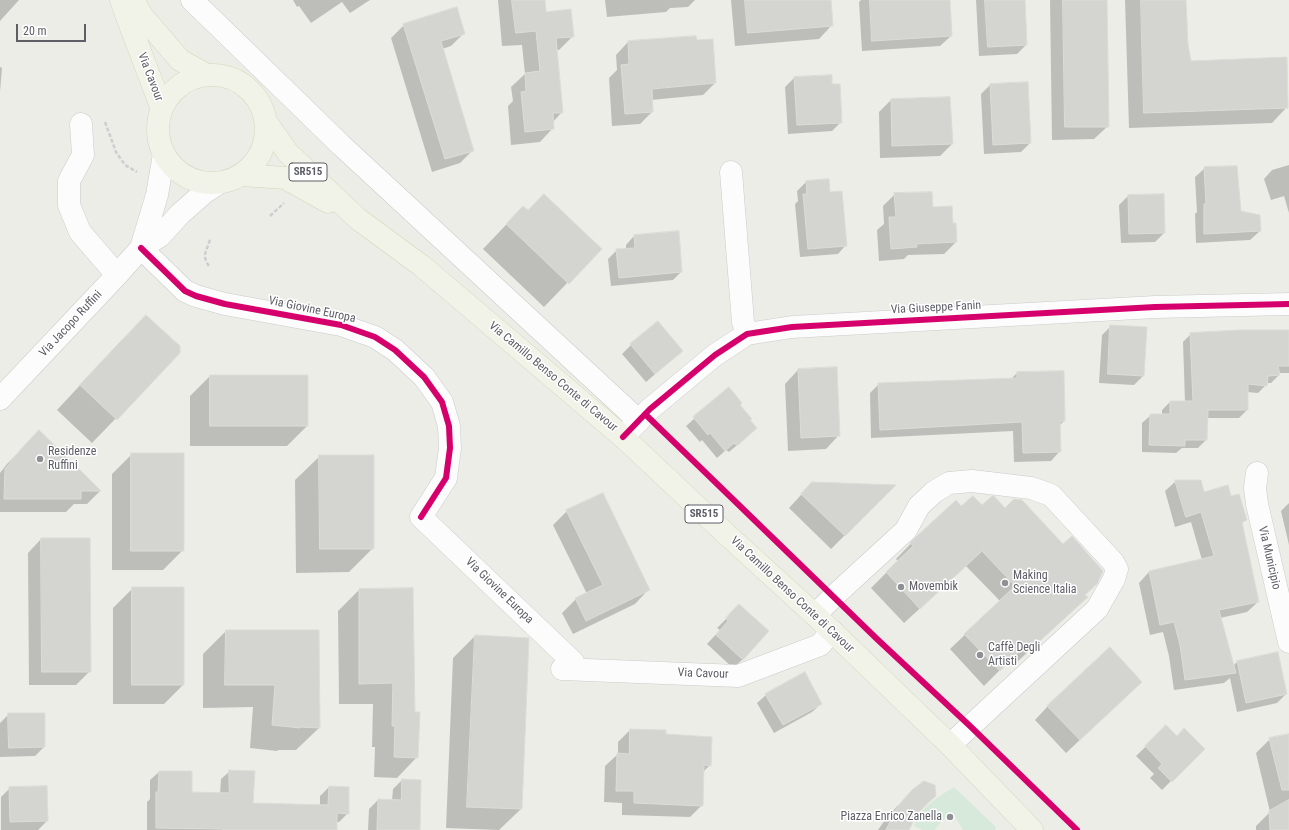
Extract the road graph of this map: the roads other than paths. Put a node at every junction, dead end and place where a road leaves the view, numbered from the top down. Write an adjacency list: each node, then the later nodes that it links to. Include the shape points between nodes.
1 (121, 0): 5 (main road, Via Cavour)
2 (133, 0): 4 (main road, via 143,17 180,60)
3 (192, 0): 18 (street, via 342,145)
4 (207, 75): 5 (main road, via 180,86 169,96); 6 (main road, via 223,76 238,82 251,92 260,104)
5 (162, 108): 8 (main road, via 158,124 159,140)
6 (265, 120): 10 (main road, via 266,136 262,150 254,164); 12 (main road, SR515, via 288,153)
7 (81, 124): 14 (street, via 83,155 69,181 69,204 80,232)
8 (164, 154): 11 (main road, via 174,168 187,178 202,183); 13 (street, Via Jacopo Ruffini, via 157,195)
9 (731, 172): 16 (street, via 743,322)
10 (242, 174): 11 (main road); 12 (main road, SR515, via 285,178)
11 (219, 183): 13 (street, Via Jacopo Ruffini, via 180,214 160,236)
12 (358, 219): 19 (main road, Via Camillo Benso Conte di Cavour / SR515, via 422,266)
13 (141, 248): 14 (street, Via Jacopo Ruffini); 24 (street, Via Giovine Europa, via 185,291 225,304 348,327 375,337 395,350 424,377 442,402 449,426 450,448 446,478 421,517)
14 (118, 275): 17 (street, Via Jacopo Ruffini)
15 (1289, 304): 16 (street, Via Giuseppe Fanin, via 1155,307 808,326)
16 (747, 334): 18 (street, Via Giuseppe Fanin, via 715,355)
17 (0, 399)
18 (639, 421): 19 (street, Via Giuseppe Fanin)
19 (623, 437): 21 (main road, Via Camillo Benso Conte di Cavour / SR515)
20 (1257, 473): 23 (street, Via Municipio, via 1257,504)
21 (815, 615): 22 (main road, Via Camillo Benso Conte di Cavour / SR515); 25 (street, via 906,530 919,506 949,483 972,482 1031,488 1051,495 1113,562 1117,570 1114,579 1097,609)
22 (832, 631): 24 (street, Via Cavour, via 820,645 738,676); 25 (main road, Via Camillo Benso Conte di Cavour / SR515)
23 (1289, 642)
24 (568, 666)
25 (950, 745): 26 (main road, Via Camillo Benso Conte di Cavour / SR515)
26 (1032, 830)

